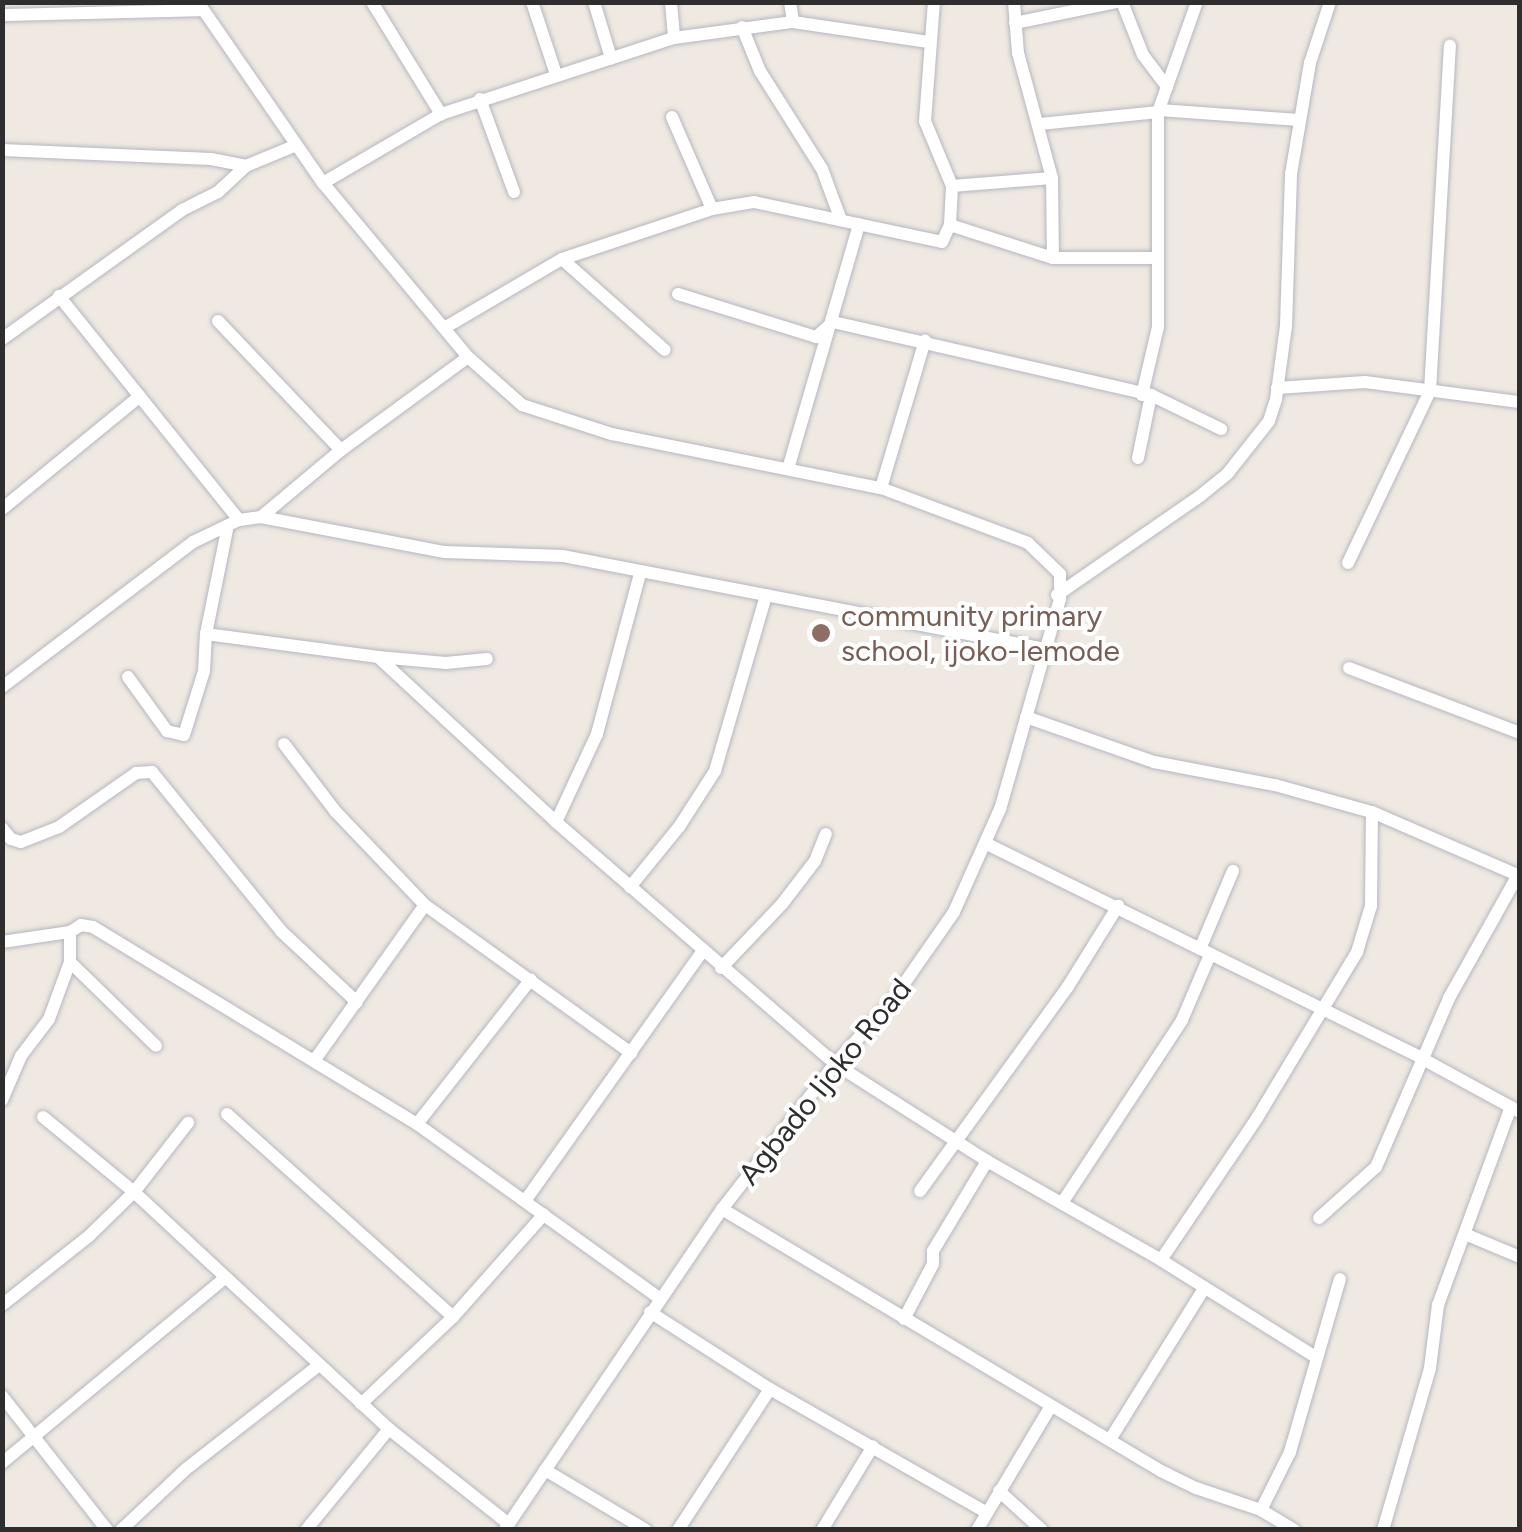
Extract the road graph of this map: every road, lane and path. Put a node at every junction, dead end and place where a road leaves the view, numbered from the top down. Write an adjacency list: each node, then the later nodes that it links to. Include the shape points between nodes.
1 (372, 2): 25 (street)
2 (532, 2): 21 (street)
3 (594, 2): 20 (street)
4 (672, 2): 17 (street)
5 (790, 2): 14 (street)
6 (934, 2): 18 (street)
7 (1014, 2): 15 (street)
8 (1119, 2): 15 (street); 22 (street, via 1143,55)
9 (1197, 2): 22 (street)
10 (1330, 2): 27 (street)
11 (200, 6): 12 (street); 29 (street)
12 (127, 8): 13 (street)
13 (2, 16)
14 (792, 22): 16 (street); 18 (street)
15 (1016, 24): 28 (street)
16 (742, 27): 17 (street); 37 (street, via 760,71 822,169)
17 (674, 38): 20 (street)
18 (929, 42): 34 (street, via 925,120)
19 (1450, 46): 53 (street)
20 (611, 58): 21 (street)
21 (556, 74): 23 (street)
22 (1167, 87): 24 (street)
23 (480, 99): 25 (street); 35 (street)
24 (1158, 111): 27 (street); 28 (street); 41 (street)
25 (441, 114): 33 (street)
26 (672, 117): 36 (street)
27 (1299, 120): 52 (street)
28 (1040, 124): 32 (street)
29 (294, 146): 31 (street); 33 (street)
30 (2, 150): 31 (street)
31 (246, 166): 44 (street, via 218,192)
32 (1052, 178): 34 (street); 40 (street)
33 (323, 183): 47 (street)
34 (952, 186): 39 (street)
35 (514, 192)
36 (712, 208): 37 (street, via 754,202); 42 (street)
37 (841, 220): 38 (street)
38 (859, 224): 39 (street, via 942,242); 46 (street)
39 (950, 225): 40 (street)
40 (1053, 258): 41 (street)
41 (1155, 258): 54 (street, via 1158,328)
42 (562, 260): 47 (street); 50 (street)
43 (678, 294): 46 (street, via 816,336)
44 (59, 296): 48 (street); 55 (street)
45 (218, 321): 58 (street)
46 (833, 322): 49 (street); 60 (street)
47 (446, 327): 51 (street)
48 (2, 339)
49 (925, 340): 54 (street); 61 (street)
50 (666, 350)
51 (468, 357): 58 (street); 60 (street, via 507,394 539,412 612,434)
52 (1277, 388): 53 (street, via 1365,382); 68 (street, via 1269,421 1228,473)
53 (1430, 391): 56 (street); 66 (street)
54 (1146, 395): 57 (street); 59 (street)
55 (140, 396): 62 (street); 64 (street)
56 (1520, 402)
57 (1222, 429)
58 (341, 450): 63 (street)
59 (1138, 458)
60 (788, 468): 61 (street)
61 (881, 488): 68 (street, via 1028,543 1060,574)
62 (2, 509)
63 (261, 516): 64 (street); 67 (street, via 445,552 563,556)
64 (239, 520): 65 (street)
65 (227, 530): 70 (street); 76 (street, via 160,564)
66 (1348, 563)
67 (640, 574): 69 (street); 81 (street, via 597,734)
68 (1058, 595): 71 (street, Agbado Ijoko Road)
69 (766, 596): 71 (street); 87 (street, via 714,771 680,827)
70 (206, 634): 72 (street); 75 (street, via 204,671 184,735 167,731)
71 (1044, 648): 77 (street, Agbado Ijoko Road)
72 (378, 657): 73 (street); 81 (street)
73 (487, 659)
74 (1349, 668): 78 (street)
75 (128, 676)
76 (2, 688)
77 (1026, 717): 80 (street, via 1154,762); 84 (street, Agbado Ijoko Road)
78 (1520, 733)
79 (284, 744): 88 (street, via 336,812)
80 (1372, 812): 86 (street); 98 (street, via 1366,929)
81 (556, 822): 87 (street)
82 (2, 828): 97 (street, via 20,842 58,827 136,774 152,772 281,932)
83 (826, 834): 95 (street, via 815,861 782,904)
84 (987, 844): 89 (street); 103 (street, Agbado Ijoko Road, via 970,886 916,970)
85 (1233, 871): 93 (street)
86 (1519, 876): 101 (street)
87 (630, 888): 92 (street)
88 (424, 905): 96 (street); 97 (street)
89 (1118, 906): 93 (street); 110 (street)
90 (70, 932): 91 (street); 94 (street); 102 (street, via 93,927)
91 (2, 942)
92 (702, 952): 95 (street); 100 (street)
93 (1205, 953): 98 (street); 115 (street, via 1182,1020)
94 (70, 962): 99 (street); 104 (street, via 49,1019 21,1056)
95 (721, 968): 103 (street)
96 (531, 979): 100 (street); 109 (street)
97 (358, 1002): 102 (street)
98 (1320, 1008): 101 (street); 121 (street, via 1257,1118)
99 (156, 1046)
100 (631, 1053): 114 (street)
101 (1421, 1058): 105 (street); 118 (street, via 1376,1166)
102 (314, 1061): 109 (street)
103 (835, 1064): 110 (street); 116 (street, Agbado Ijoko Road)
104 (2, 1100)
105 (1515, 1110): 119 (street)
106 (227, 1114): 128 (street)
107 (43, 1118): 113 (street)
108 (188, 1124): 113 (street)
109 (417, 1124): 114 (street)
110 (956, 1142): 111 (street); 112 (street)
111 (988, 1161): 115 (street); 129 (street, via 933,1251 933,1264)
112 (920, 1191)
113 (134, 1192): 122 (street); 126 (street)
114 (525, 1200): 117 (street)
115 (1062, 1203): 121 (street)
116 (722, 1208): 125 (street, Agbado Ijoko Road); 129 (street)
117 (544, 1214): 125 (street); 128 (street)
118 (1319, 1218)
119 (1464, 1234): 120 (street); 155 (street, via 1438,1305 1430,1368)
120 (1520, 1258)
121 (1161, 1260): 124 (street)
122 (226, 1278): 131 (street); 138 (street)
123 (1340, 1279): 130 (street)
124 (1204, 1290): 130 (street); 137 (street)
125 (659, 1298): 127 (street, Agbado Ijoko Road)
126 (2, 1305)
127 (650, 1312): 132 (street); 141 (street, Agbado Ijoko Road)
128 (453, 1317): 134 (street)
129 (904, 1319): 135 (street)
130 (1317, 1358): 143 (street, via 1290,1452)
131 (319, 1365): 134 (street); 147 (street, via 186,1469)
132 (770, 1389): 139 (street); 150 (street)
133 (2, 1396): 138 (street)
134 (361, 1404): 136 (street)
135 (1051, 1406): 137 (street); 142 (street)
136 (389, 1428): 145 (street); 148 (street)
137 (1111, 1438): 143 (street, via 1196,1488)
138 (34, 1439): 140 (street); 146 (street)
139 (873, 1446): 144 (street); 151 (street)
140 (2, 1463)
141 (545, 1470): 145 (street, Agbado Ijoko Road); 149 (street)
142 (999, 1491): 144 (street); 153 (street)
143 (1261, 1510): 154 (street)
144 (988, 1513): 152 (street)
145 (507, 1527)
146 (107, 1530)
147 (121, 1530)
148 (306, 1530)
149 (646, 1530)
150 (678, 1530)
151 (822, 1530)
152 (977, 1530)
153 (1042, 1530)
154 (1294, 1530)
155 (1383, 1530)

